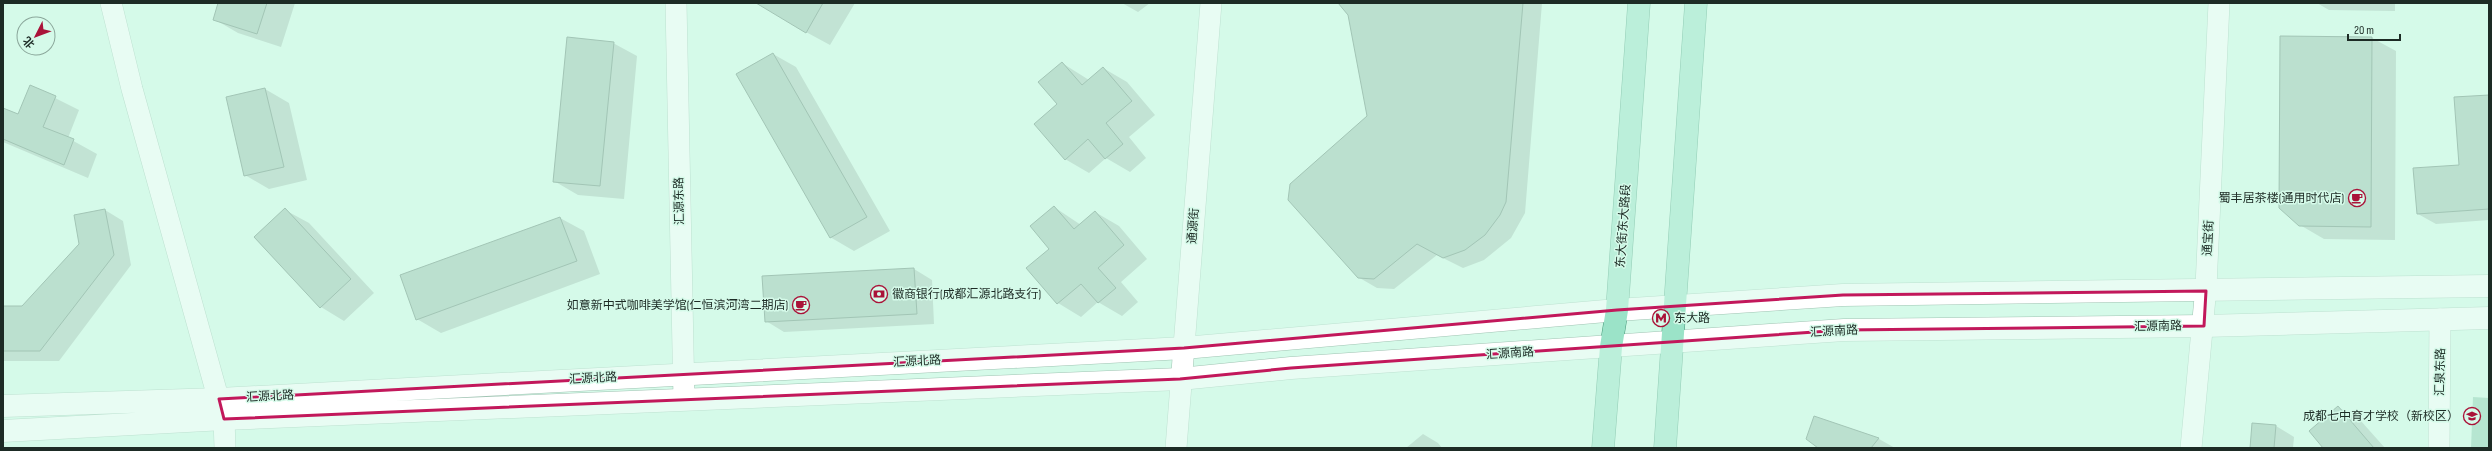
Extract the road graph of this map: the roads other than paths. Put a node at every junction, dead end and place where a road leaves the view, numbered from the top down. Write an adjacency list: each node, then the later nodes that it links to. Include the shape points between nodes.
1 (111, 3): 21 (street, via 132,89)
2 (676, 3): 17 (street, 汇源东路)
3 (1211, 3): 16 (street, 通源街)
4 (1639, 3): 10 (main road, 东大街东大路段)
5 (1696, 3): 9 (main road)
6 (2219, 3): 8 (street, 通宝街)
7 (2489, 286): 8 (street)
8 (2206, 291): 9 (street, via 1843,295); 13 (street, 通宝街)
9 (1675, 307): 10 (street); 14 (main road)
10 (1617, 310): 15 (main road, 东大街东大路段); 16 (street)
11 (2489, 318): 12 (street, 汇源南路)
12 (2440, 319): 13 (street, 汇源南路); 28 (street, 汇泉东路)
13 (2204, 326): 14 (street, 汇源南路, via 1844,330); 27 (street, 通宝街)
14 (1672, 342): 15 (street, 汇源南路); 26 (main road)
15 (1611, 347): 18 (street, 汇源南路, via 1291,368); 25 (main road, 东大街东大路段)
16 (1184, 348): 17 (street, 汇源北路); 18 (street, 通源街)
17 (682, 373): 19 (street, 汇源东路); 21 (street, 汇源北路)
18 (1180, 379): 19 (street, 汇源北路); 24 (street, 通源街)
19 (684, 399): 21 (street, 汇源北路)
20 (3, 406): 21 (street, 汇源北路)
21 (222, 409): 22 (street, 汇源北路); 23 (street)
22 (3, 431)
23 (225, 448)
24 (1176, 448)
25 (1603, 448)
26 (1665, 448)
27 (2191, 448)
28 (2439, 448)

